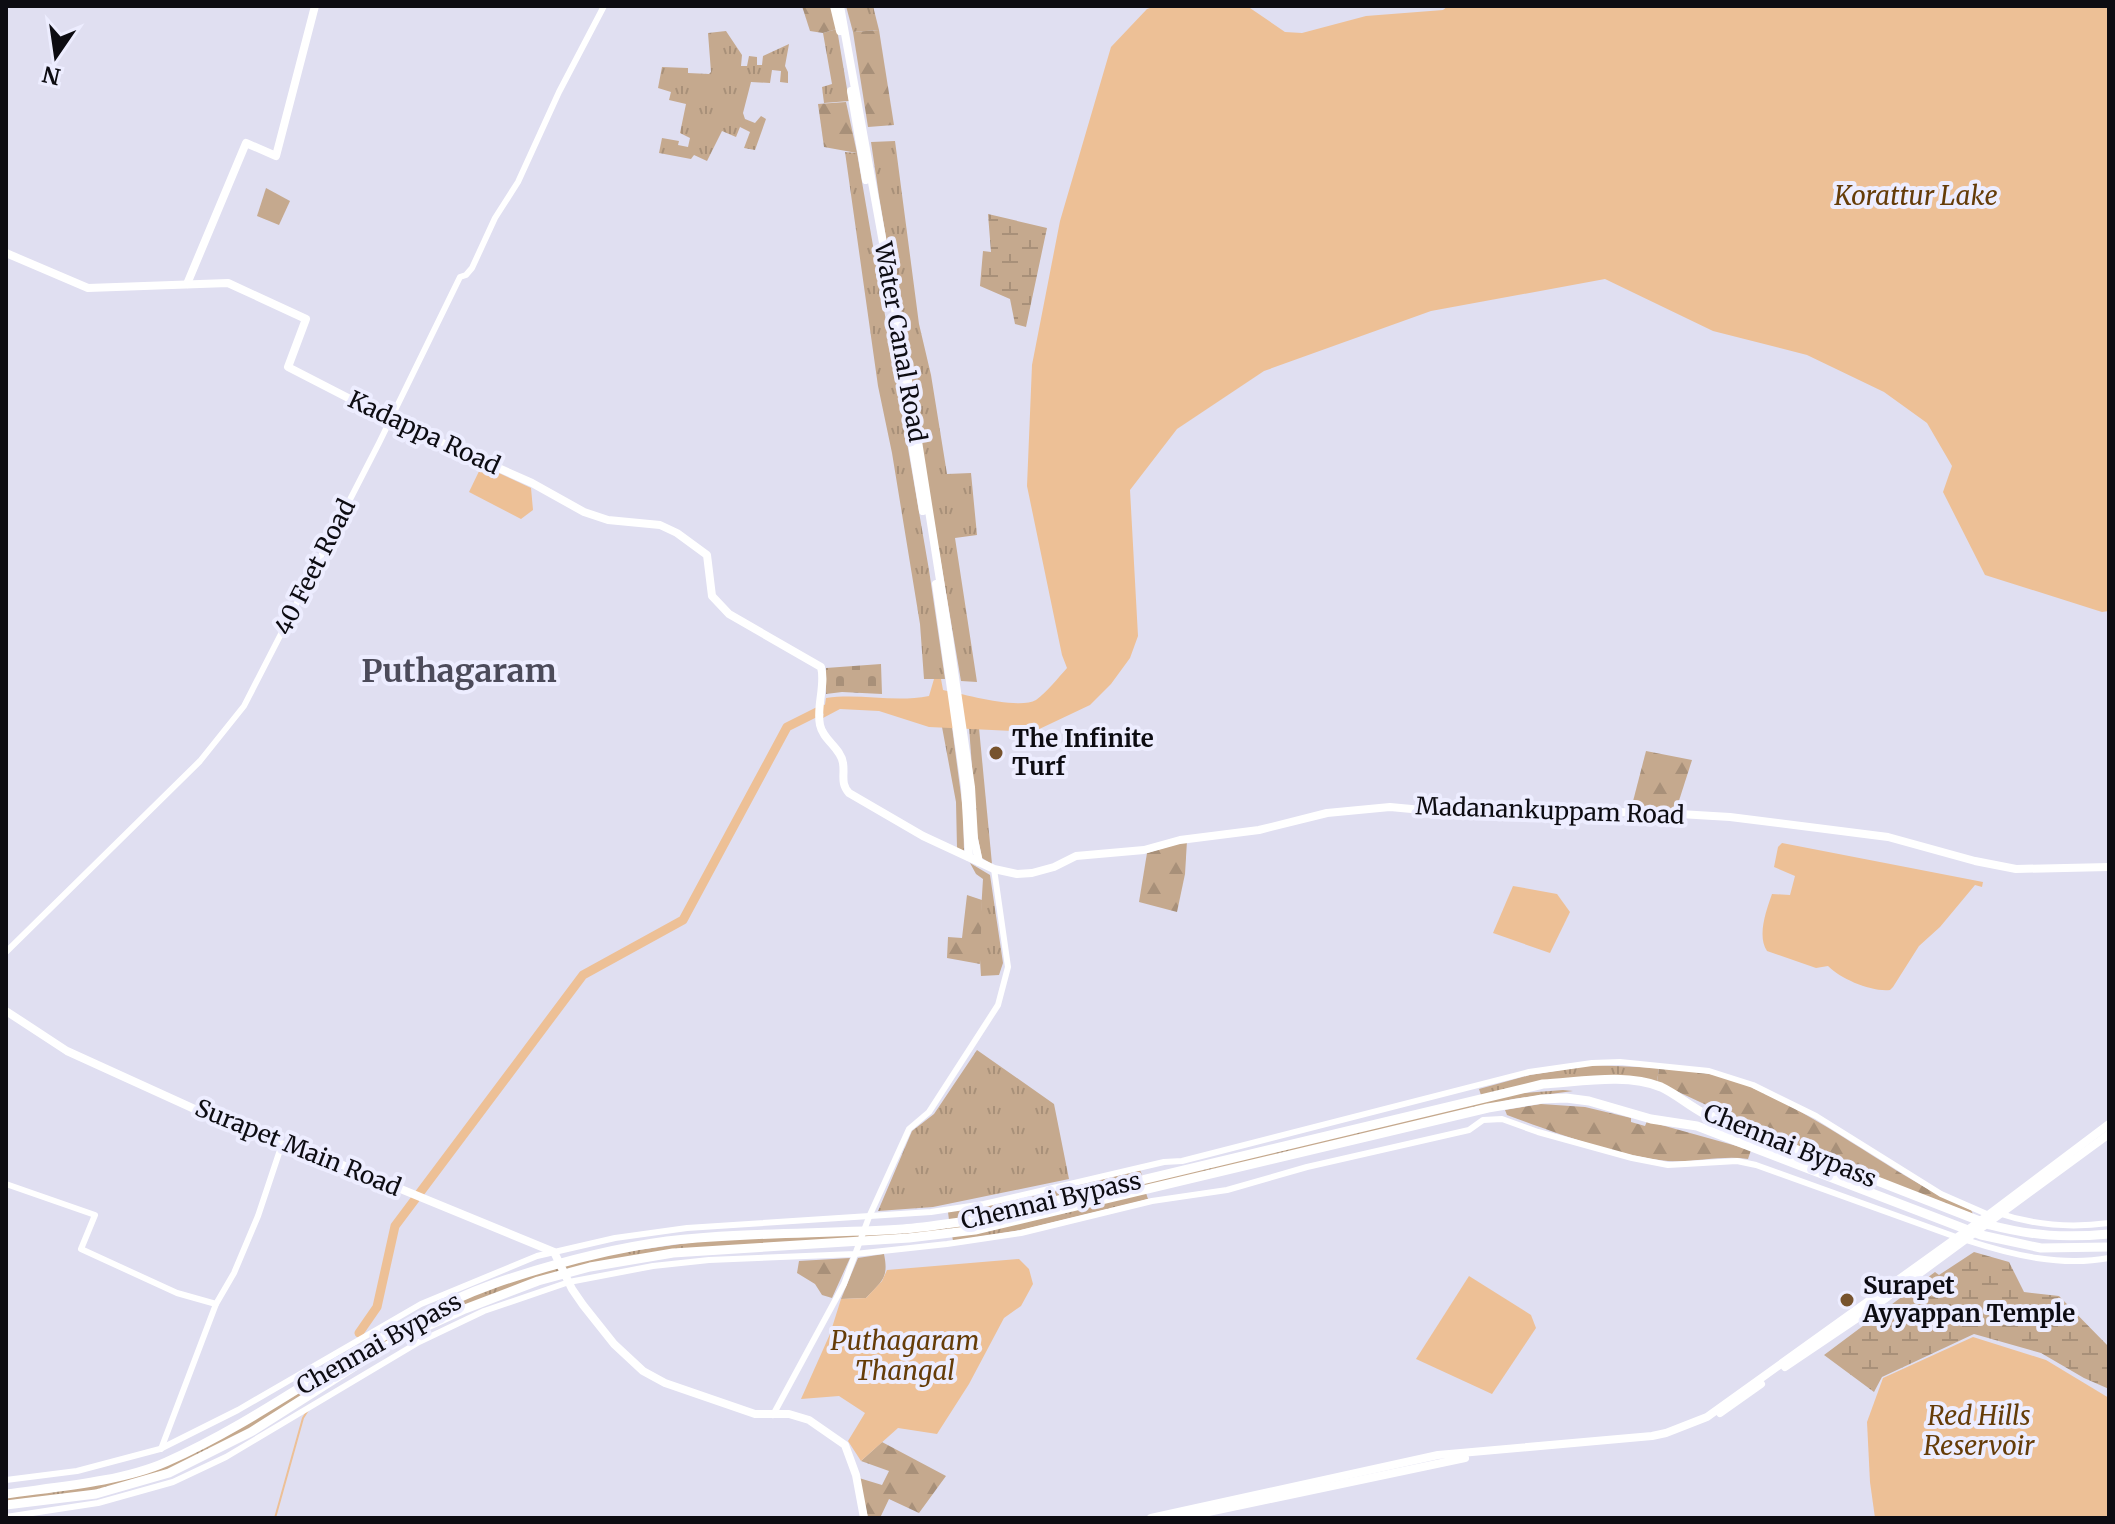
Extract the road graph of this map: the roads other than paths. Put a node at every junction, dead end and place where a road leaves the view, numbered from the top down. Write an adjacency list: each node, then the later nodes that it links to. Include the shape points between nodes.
1 (315, 6): 6 (main road, via 276,156 246,143)
2 (604, 6): 7 (street, 40 Feet Road, via 518,182 472,268 460,277)
3 (837, 6): 4 (main road, Water Canal Road)
4 (852, 85): 8 (main road, Water Canal Road); 8 (main road, Water Canal Road, via 897,315)
5 (6, 253): 6 (main road, Kadappa Road, via 88,288)
6 (187, 284): 7 (main road, Kadappa Road, via 228,283 306,319 288,367)
7 (391, 420): 10 (main road, Kadappa Road, via 597,517 660,525 707,555 712,596 729,614 821,667 819,720 841,755 842,783 849,793); 14 (street, 40 Feet Road, via 239,713 200,761)
8 (952, 681): 9 (main road)
9 (960, 731): 10 (main road); 11 (main road)
10 (967, 856): 11 (main road, Madanankuppam Road)
11 (979, 862): 13 (main road, Madanankuppam Road)
12 (2109, 867): 13 (main road, Madanankuppam Road, via 2016,869 1888,837 1730,817 1390,807 1327,813 1144,850 1076,856 1032,873)
13 (994, 869): 25 (street, via 1008,967 998,1005 929,1112 909,1129)
14 (6, 952)
15 (6, 1011): 22 (main road, Surapet Main Road, via 67,1051)
16 (1585, 1082): 17 (highway, via 1594,1094); 18 (highway, Chennai Bypass, via 1636,1080 1677,1095); 28 (highway, Chennai Bypass, via 1489,1095 975,1220)
17 (1589, 1101): 20 (highway, Chennai Bypass); 28 (highway, Chennai Bypass, via 1542,1099 1488,1108 975,1230 909,1238)
18 (1703, 1113): 20 (highway); 31 (highway, Chennai Bypass, via 1990,1225)
19 (2109, 1124): 24 (main road)
20 (1697, 1126): 31 (highway, Chennai Bypass, via 1981,1235 2041,1248)
21 (2109, 1134): 24 (main road)
22 (282, 1144): 33 (main road, Surapet Main Road); 37 (street, via 247,1243)
23 (6, 1184): 37 (street, via 95,1215 81,1249 177,1293)
24 (1994, 1213): 25 (street, via 1941,1194 1816,1116 1753,1085 1709,1071 1620,1062 1529,1072 1182,1161 984,1204); 26 (street, via 2060,1225); 29 (main road); 30 (main road)
25 (869, 1217): 33 (street, via 687,1228); 34 (street)
26 (2109, 1223)
27 (2109, 1234): 31 (highway, Chennai Bypass)
28 (869, 1235): 36 (highway, Chennai Bypass, via 852,1242 673,1253); 39 (highway, Chennai Bypass, via 854,1231 667,1241 569,1260)
29 (1956, 1237): 34 (street, via 1756,1165 1668,1165 1502,1119 1227,1190 1152,1201 1021,1233); 38 (main road)
30 (1966, 1240): 35 (street, via 2054,1261); 38 (main road)
31 (2062, 1243): 32 (highway, Chennai Bypass)
32 (2109, 1247)
33 (554, 1253): 36 (main road); 39 (street, via 421,1304)
34 (855, 1254): 36 (street, via 714,1259); 41 (street)
35 (2109, 1258)
36 (566, 1277): 41 (main road, via 614,1344 643,1371 740,1410); 45 (highway, Chennai Bypass, via 465,1309 393,1342 251,1432 169,1473 96,1494); 46 (street, via 419,1342 226,1457 173,1482 98,1503)
37 (216, 1304): 42 (street)
38 (1847, 1321): 40 (main road)
39 (385, 1329): 42 (street); 44 (highway, Chennai Bypass, via 231,1429 163,1463 92,1482)
40 (1748, 1390): 48 (main road, via 1707,1417 1666,1433 1438,1455); 49 (main road, via 1710,1420 1653,1441 1504,1452)
41 (773, 1415): 47 (main road, via 809,1420 845,1445)
42 (160, 1449): 43 (street, via 77,1471)
43 (6, 1480)
44 (6, 1494)
45 (6, 1505)
46 (6, 1517)
47 (864, 1518)
48 (1151, 1518)
49 (1180, 1518)

